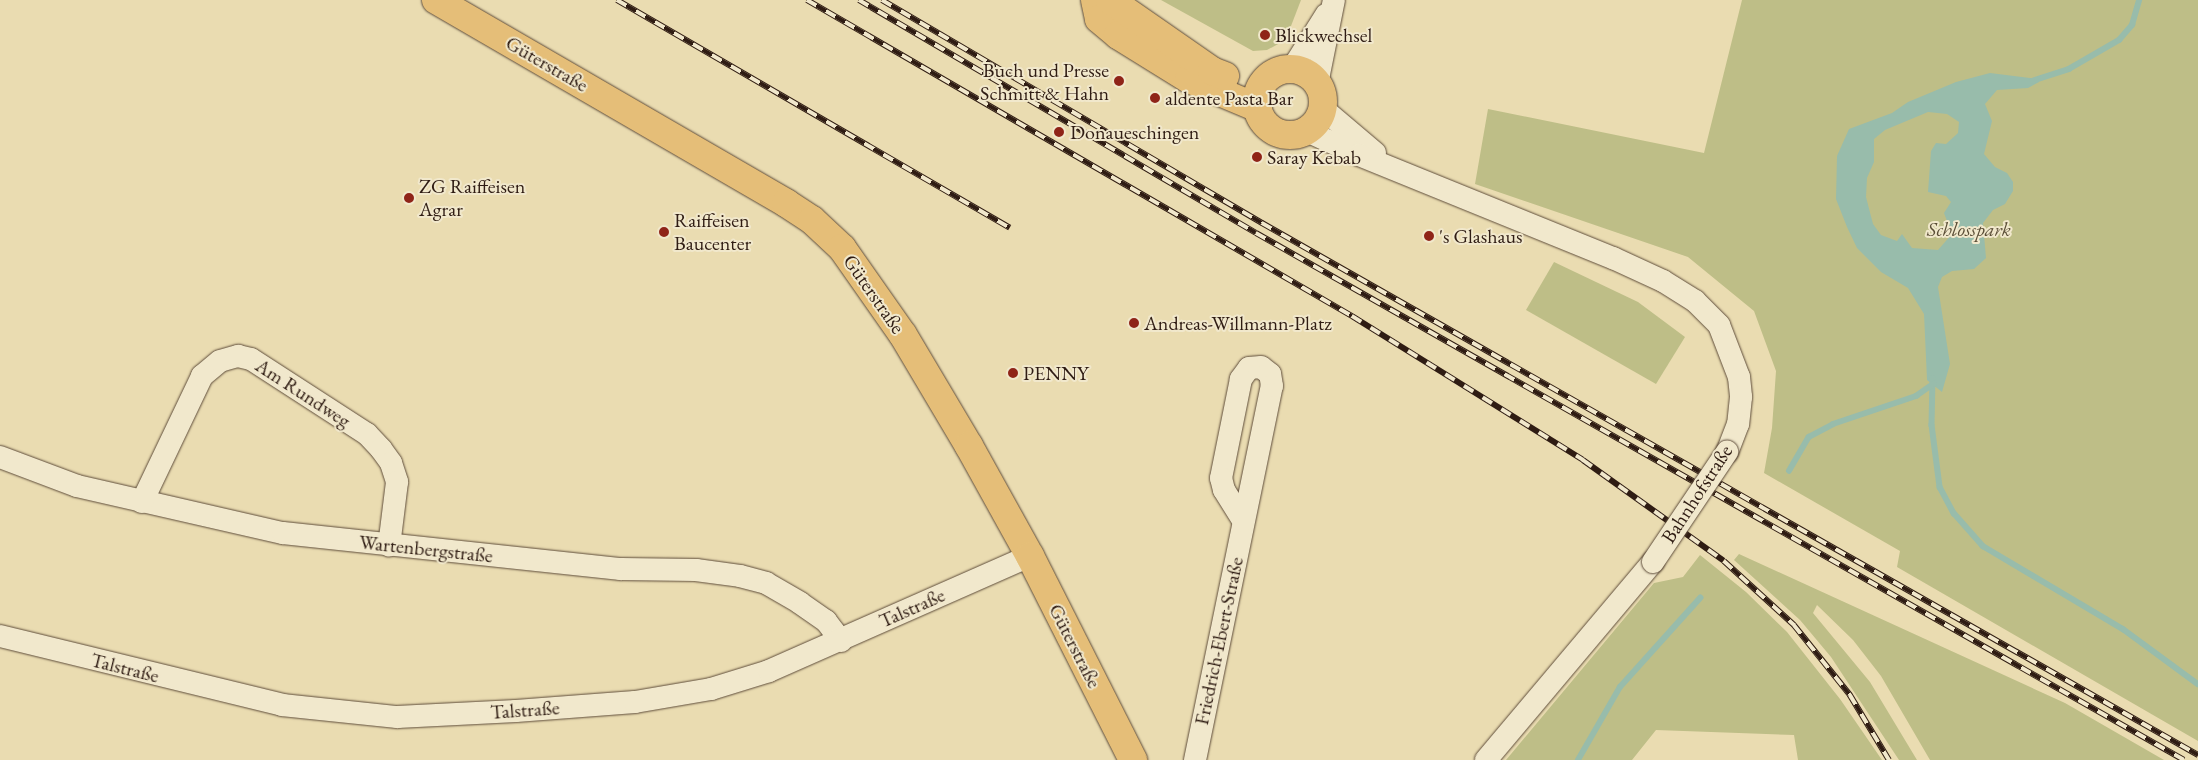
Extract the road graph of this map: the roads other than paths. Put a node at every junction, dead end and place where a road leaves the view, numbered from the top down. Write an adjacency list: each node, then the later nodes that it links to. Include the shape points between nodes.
1 (436, 0): 12 (main road, Güterstraße, via 786,203 812,220 836,242 867,280 904,335)
2 (1095, 0): 6 (main road, via 1099,19 1118,35 1189,79)
3 (1110, 0): 6 (main road, via 1212,71)
4 (1334, 0): 5 (street); 7 (street)
5 (1292, 70): 6 (main road, via 1275,73); 7 (main road, via 1306,74)
6 (1260, 97): 7 (main road, via 1262,119 1279,133 1290,135)
7 (1316, 108): 17 (street, Bahnhofstraße, bridge, via 1393,168 1663,281 1694,301 1719,325 1739,377 1738,424 1727,452 1653,562)
8 (0, 457): 9 (street, Wartenbergstraße, via 77,486)
9 (142, 502): 11 (street, Wartenbergstraße, via 283,533); 11 (street, Am Rundweg, via 202,376 220,362 238,356 252,359 367,434 381,449 391,463 397,482)
10 (1243, 521): 10 (street, Friedrich-Ebert-Straße, via 1272,386 1266,370 1255,367 1249,368 1241,380 1221,478 1224,490); 16 (street, Friedrich-Ebert-Straße)
11 (389, 546): 14 (street, Wartenbergstraße, via 621,569 696,570 740,576 766,582 800,603 826,621)
12 (1030, 556): 14 (street, Talstraße); 15 (main road, Güterstraße)
13 (0, 636): 14 (street, Talstraße, via 282,705 397,717 635,702 712,689 769,672)
14 (840, 641)
15 (1133, 760)
16 (1195, 760)
17 (1486, 760)

